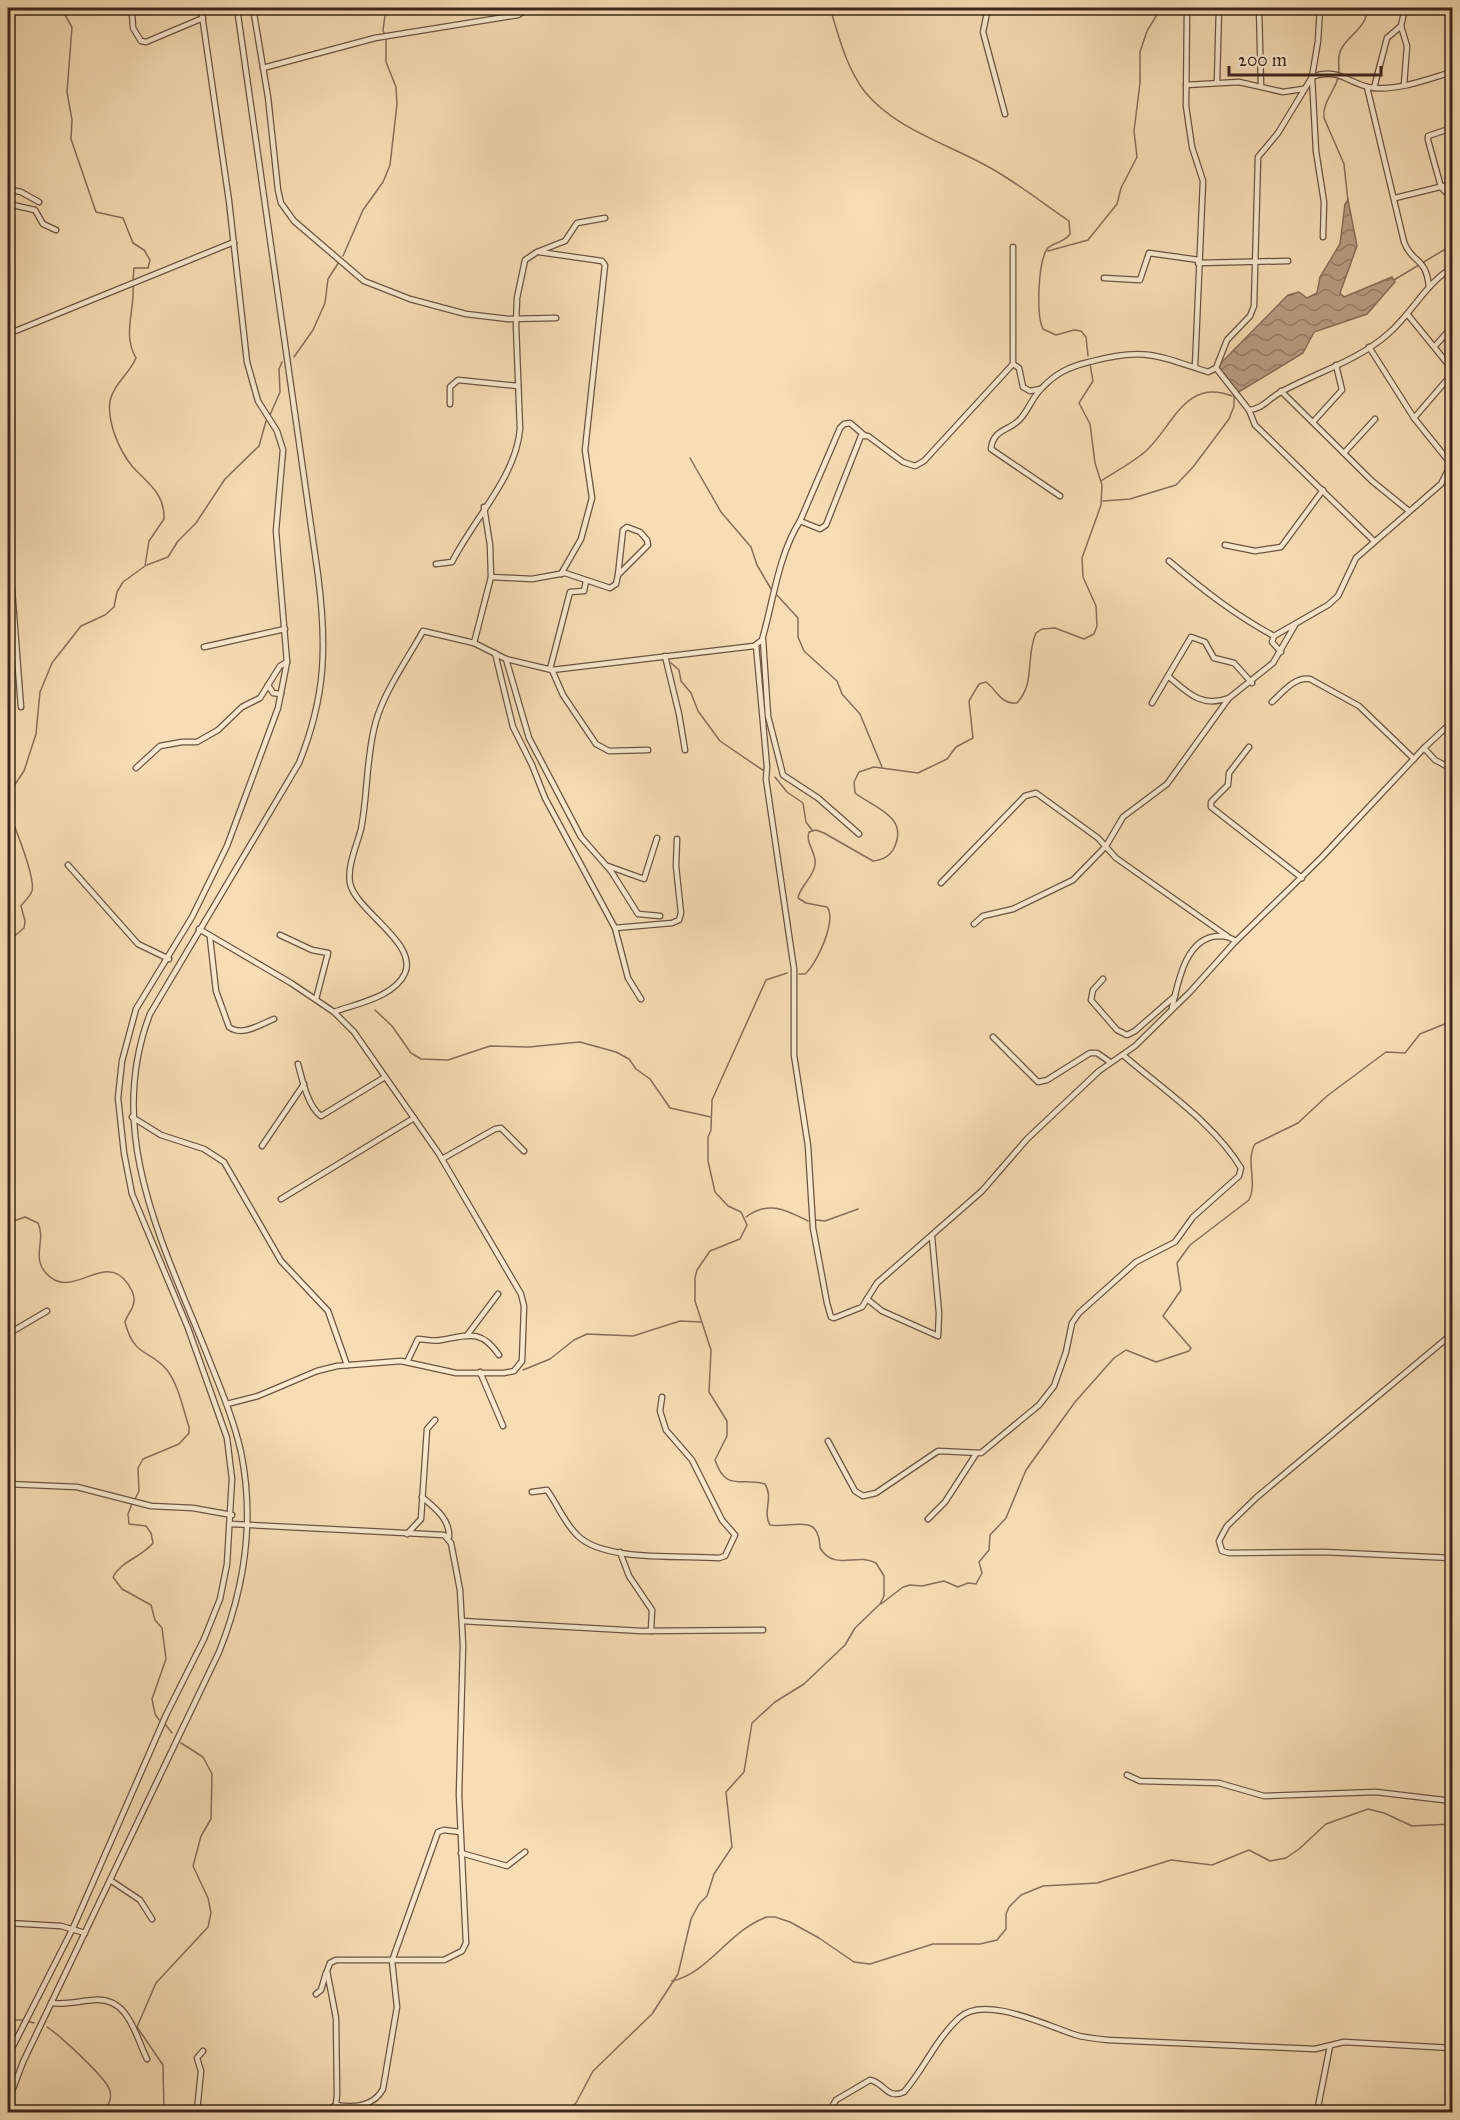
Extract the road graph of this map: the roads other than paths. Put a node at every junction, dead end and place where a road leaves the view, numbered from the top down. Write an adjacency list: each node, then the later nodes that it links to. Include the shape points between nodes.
1 (201, 8): 12 (street)
2 (237, 8): 123 (street, via 311,516 325,660 320,698 299,763)
3 (253, 8): 14 (street)
4 (530, 8): 14 (street, via 518,15 375,38)
5 (988, 8): 24 (street, via 983,33)
6 (1187, 8): 18 (street)
7 (1219, 8): 17 (street)
8 (1259, 8): 19 (street)
9 (1320, 8): 16 (street)
10 (1405, 8): 13 (street)
11 (132, 13): 12 (street, via 135,33 146,42)
12 (202, 18): 36 (street)
13 (1401, 26): 20 (street, via 1407,46); 22 (street, via 1387,38)
14 (263, 68): 47 (street, via 281,203 294,221 364,280 381,288 466,314)
15 (1452, 72): 20 (street)
16 (1312, 77): 21 (street, via 1326,73 1346,76); 23 (street); 35 (street, via 1316,151 1324,202)
17 (1217, 81): 18 (street); 19 (street)
18 (1186, 85): 40 (street, via 1189,131 1203,181)
19 (1261, 86): 23 (street, via 1283,92)
20 (1404, 86): 22 (street)
21 (1367, 87): 22 (street); 29 (street)
22 (1374, 88)
23 (1303, 89): 41 (street, via 1278,133 1258,157)
24 (1005, 114)
25 (1452, 128): 27 (street, via 1428,136)
26 (1452, 184): 27 (street)
27 (1441, 187): 29 (street); 30 (street)
28 (8, 189): 31 (street)
29 (1395, 198): 44 (street, via 1406,247 1425,267)
30 (1452, 199)
31 (39, 202)
32 (8, 204): 34 (street, via 35,210 43,224)
33 (605, 218): 38 (street, via 577,223 565,241)
34 (56, 230)
35 (1323, 237)
36 (234, 242): 49 (street); 84 (street, via 251,380 258,401 280,436 283,450 276,531)
37 (1013, 248): 52 (street)
38 (537, 252): 47 (street, via 526,258 522,268); 79 (street, via 606,265 585,450 591,498 580,540)
39 (1288, 261): 41 (street)
40 (1198, 262): 41 (street); 43 (street, via 1149,253 1140,280); 54 (street)
41 (1254, 264): 55 (street, via 1252,312 1227,340)
42 (1452, 268): 44 (street)
43 (1104, 278)
44 (1429, 288): 45 (street)
45 (1408, 315): 50 (street); 51 (street)
46 (556, 318): 47 (street)
47 (516, 319): 58 (street)
48 (1452, 327): 50 (street)
49 (8, 334)
50 (1435, 346): 56 (street)
51 (1370, 347): 53 (street, via 1350,361); 63 (street)
52 (1012, 364): 59 (street, via 1019,368 1023,387 1030,392); 66 (street, via 915,466)
53 (1336, 365): 60 (street); 65 (street, via 1342,390)
54 (1195, 367): 55 (street, via 1208,372); 59 (street, via 1154,354 1111,355 1068,367)
55 (1216, 368): 62 (street)
56 (1452, 369)
57 (1452, 374): 63 (street)
58 (518, 386): 61 (street, via 458,380 450,387); 71 (street, via 518,445)
59 (1040, 389): 70 (street, via 1020,420 996,435 991,449)
60 (1281, 391): 62 (street); 65 (street)
61 (450, 404)
62 (1250, 410): 69 (street, via 1255,425)
63 (1414, 418): 68 (street)
64 (1375, 419): 67 (street)
65 (1313, 422): 67 (street)
66 (864, 435): 73 (street, via 858,439 826,525 820,529); 73 (street, via 850,423 840,428)
67 (1344, 453): 72 (street)
68 (1452, 463): 72 (street, via 1441,484)
69 (1323, 490): 75 (street); 76 (street, via 1281,547 1255,552)
70 (1060, 496)
71 (484, 507): 78 (street, via 452,562); 81 (street)
72 (1409, 511): 75 (street)
73 (800, 521): 86 (street, via 792,532)
74 (8, 537): 103 (street)
75 (1374, 541): 83 (street, via 1352,564 1338,596)
76 (1225, 545)
77 (1169, 561): 85 (street, via 1218,603)
78 (436, 564)
79 (561, 574): 81 (street, via 532,579); 82 (street)
80 (618, 575): 80 (street, via 623,530 627,527 636,530 648,545); 82 (street, via 616,584 610,588)
81 (491, 577): 87 (street)
82 (586, 581): 95 (street, via 584,591 570,592)
83 (1296, 623): 85 (street); 90 (street)
84 (285, 629): 89 (street); 94 (street)
85 (1274, 636): 90 (street, via 1272,642)
86 (762, 640): 88 (street); 112 (street, via 768,716 783,775 818,798)
87 (474, 643): 91 (street); 134 (street, via 423,631 380,711 350,883 399,945 406,966 392,988)
88 (756, 645): 92 (street); 150 (street, via 766,779 794,969 794,1055 808,1146 813,1228 831,1317 858,1310)
89 (204, 647)
90 (1281, 652): 97 (street)
91 (495, 653): 93 (street); 122 (street, via 513,727 545,798)
92 (664, 656): 95 (street); 108 (street)
93 (506, 659): 95 (street); 117 (street, via 529,738 581,837)
94 (287, 662): 98 (street); 99 (street)
95 (551, 670): 107 (street, via 596,744 609,751)
96 (1168, 676): 97 (street, via 1193,636 1205,642 1214,658 1234,663); 100 (street, via 1199,701); 102 (street)
97 (1252, 683): 100 (street)
98 (268, 685): 99 (street, via 273,693); 110 (street, via 260,698 244,706 218,730 202,740 160,746)
99 (281, 694): 128 (street, via 227,846)
100 (1229, 698): 115 (street, via 1167,784 1124,817)
101 (1272, 702): 109 (street, via 1294,683 1310,679 1359,706)
102 (1152, 703)
103 (21, 707)
104 (1452, 722): 106 (street)
105 (1250, 747): 118 (street, via 1229,772 1228,785 1210,802 1211,807)
106 (1424, 748): 109 (street); 111 (street, via 1434,760)
107 (648, 750)
108 (685, 750)
109 (1414, 759): 118 (street)
110 (136, 768)
111 (1452, 769)
112 (859, 834)
113 (657, 838): 117 (street, via 644,879)
114 (677, 838): 122 (street, via 679,920)
115 (1106, 846): 119 (street, via 1047,799 1032,792); 121 (street, via 1068,884 1013,909 983,916); 126 (street, via 1116,858)
116 (68, 865): 128 (street, via 138,944)
117 (607, 866): 120 (street, via 639,914)
118 (1302, 878): 127 (street)
119 (941, 883)
120 (660, 916)
121 (974, 924)
122 (615, 928): 132 (street, via 628,978)
123 (199, 929): 125 (street); 142 (street, via 146,1024 136,1059)
124 (280, 935): 131 (street, via 328,953)
125 (210, 936): 131 (street); 135 (street, via 216,991 229,1027 242,1031)
126 (1227, 936): 127 (street, via 1236,940); 130 (street, via 1212,937 1198,945 1184,965)
127 (1234, 943): 133 (street)
128 (169, 960): 168 (street, via 133,1020 120,1078 119,1118 136,1206 188,1328 227,1438)
129 (1103, 979): 130 (street, via 1093,990 1091,1000 1117,1030 1127,1035)
130 (1175, 996): 133 (street)
131 (316, 999): 134 (street)
132 (641, 999)
133 (1171, 1010): 137 (street)
134 (334, 1012): 140 (street, via 354,1032)
135 (274, 1019)
136 (993, 1037): 138 (street, via 1038,1082 1090,1053)
137 (1123, 1055): 138 (street); 164 (street, via 1213,1135 1241,1171 1193,1217 1175,1242 1136,1262 1079,1313 1072,1323 1054,1386 1029,1413 985,1451)
138 (1110, 1062): 148 (street, via 1027,1139 991,1183)
139 (298, 1064): 141 (street)
140 (386, 1077): 141 (street, via 321,1116); 143 (street)
141 (304, 1084): 144 (street)
142 (132, 1117): 157 (street, via 161,1135 204,1149 224,1162 281,1261 328,1311); 160 (street, via 140,1169 154,1218)
143 (414, 1118): 146 (street); 147 (street)
144 (262, 1146)
145 (524, 1151): 146 (street, via 501,1128)
146 (442, 1159): 158 (street, via 524,1305 521,1365 510,1373)
147 (281, 1198)
148 (932, 1237): 150 (street, via 905,1256 877,1283); 150 (street, via 938,1336 877,1309)
149 (498, 1294): 153 (street)
150 (867, 1299)
151 (47, 1311): 152 (street)
152 (8, 1334)
153 (468, 1334): 155 (street, via 490,1342); 156 (street, via 440,1340 417,1339)
154 (1452, 1334): 175 (street, via 1257,1497 1227,1526 1219,1541 1222,1551 1229,1553 1324,1552)
155 (499, 1355)
156 (407, 1362): 157 (street); 158 (street, via 456,1373)
157 (347, 1365): 160 (street, via 316,1371 267,1393)
158 (480, 1372): 162 (street)
159 (662, 1397): 174 (street, via 660,1411 666,1431 692,1460 722,1520 733,1531 734,1540 725,1556 718,1558)
160 (227, 1404): 171 (street, via 241,1455)
161 (435, 1420): 167 (street, via 427,1429)
162 (503, 1426)
163 (828, 1441): 164 (street, via 855,1491 863,1497 876,1493 938,1451)
164 (976, 1454): 169 (street, via 945,1502)
165 (8, 1484): 168 (street, via 77,1487 151,1506)
166 (532, 1492): 174 (street, via 547,1490 571,1528 588,1544)
167 (422, 1497): 172 (street, via 421,1519); 173 (street, via 440,1512 450,1530)
168 (232, 1515): 170 (street)
169 (928, 1519)
170 (231, 1524): 171 (street); 187 (street, via 222,1590 213,1619 166,1715)
171 (248, 1525): 172 (street); 184 (street, via 242,1581 225,1637)
172 (407, 1534): 173 (street)
173 (449, 1538): 176 (street)
174 (620, 1552): 178 (street, via 629,1576 652,1610)
175 (1452, 1558)
176 (462, 1622): 178 (street); 181 (street)
177 (763, 1630): 178 (street)
178 (651, 1631)
179 (1127, 1775): 180 (street, via 1140,1781 1219,1784 1264,1796 1376,1792)
180 (1452, 1801)
181 (460, 1832): 183 (street); 189 (street, via 438,1832)
182 (525, 1852): 183 (street, via 507,1866)
183 (461, 1853): 189 (street, via 466,1930 462,1951 444,1960)
184 (110, 1880): 185 (street, via 140,1900); 188 (street)
185 (152, 1919)
186 (8, 1923): 187 (street)
187 (73, 1928): 188 (street); 196 (street)
188 (85, 1933): 192 (street)
189 (392, 1961): 190 (street, via 336,1960); 199 (street, via 397,2007 383,2089 380,2096 366,2104)
190 (327, 1971): 191 (street); 199 (street, via 336,2018)
191 (316, 1994)
192 (51, 2003): 197 (street, via 98,2000 119,2006 128,2016); 198 (street)
193 (1330, 2046): 194 (street, via 1353,2042); 202 (street, via 1315,2049 1108,2040 1078,2036 1000,2011 979,2009 968,2011 951,2025 904,2092 890,2094 870,2080 836,2100); 203 (street)
194 (1452, 2048)
195 (203, 2051): 200 (street, via 197,2058 201,2071 197,2111)
196 (8, 2056)
197 (147, 2059)
198 (8, 2102)
199 (336, 2105): 201 (street)
200 (211, 2112)
201 (324, 2112)
202 (830, 2112)
203 (1317, 2112)

